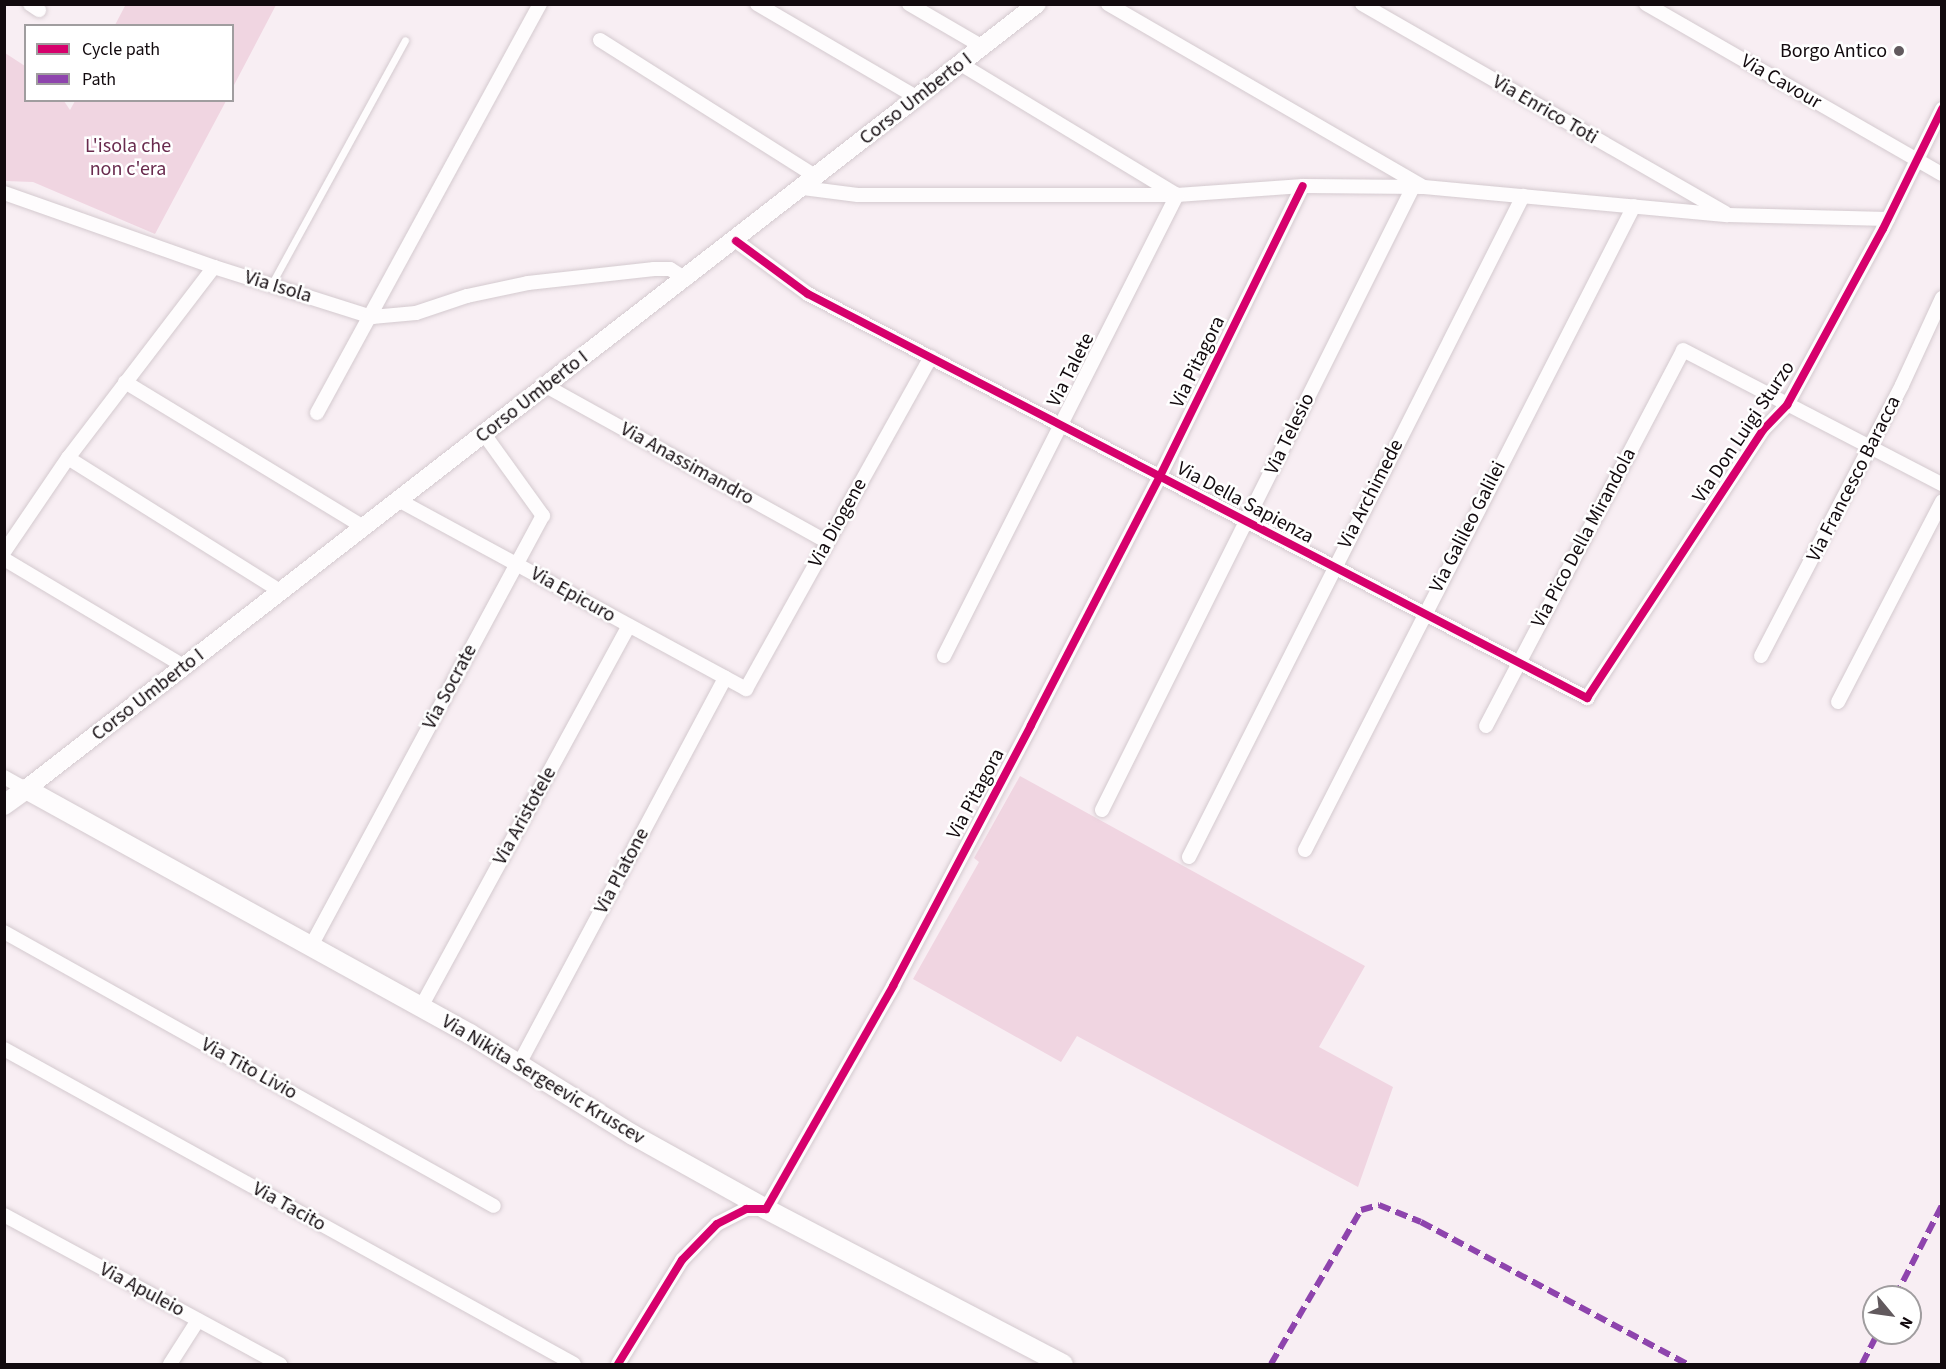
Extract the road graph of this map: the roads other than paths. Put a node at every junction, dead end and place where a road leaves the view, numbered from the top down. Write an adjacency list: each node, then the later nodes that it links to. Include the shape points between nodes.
1 (540, 4): 30 (street)
2 (757, 4): 12 (street)
3 (909, 4): 10 (street)
4 (1037, 4): 10 (street, Corso Umberto I)
5 (1108, 4): 18 (street)
6 (1362, 4): 23 (street, Via Enrico Toti)
7 (1646, 4): 14 (street, Via Cavour)
8 (405, 40): 28 (lane)
9 (600, 40): 16 (street)
10 (983, 47): 11 (street, Corso Umberto I)
11 (961, 64): 12 (street, Corso Umberto I); 20 (street)
12 (918, 98): 16 (street, Corso Umberto I)
13 (1941, 109): 14 (street, Via Don Luigi Sturzo)
14 (1916, 159): 15 (street, Via Cavour); 24 (street, Via Don Luigi Sturzo)
15 (1941, 174)
16 (810, 182): 20 (street, via 858,195); 25 (street, Corso Umberto I)
17 (1303, 186): 18 (street); 20 (street); 40 (street, Via Pitagora)
18 (1418, 187): 21 (street); 44 (street, Via Telesio)
19 (4, 193): 26 (street, Via Isola)
20 (1177, 195): 36 (street, Via Talete)
21 (1523, 196): 22 (street); 50 (street, Via Archimede)
22 (1634, 206): 23 (street); 52 (street, Via Galileo Galilei)
23 (1728, 214): 24 (street)
24 (1888, 219): 34 (street, Via Don Luigi Sturzo)
25 (736, 241): 27 (street, Corso Umberto I); 31 (street, Via Della Sapienza, via 808,294)
26 (214, 267): 28 (street, Via Isola); 32 (street)
27 (686, 279): 30 (street, Via Isola, via 669,269 654,269 528,283 467,296 416,313); 33 (street, Corso Umberto I)
28 (271, 285): 30 (street, Via Isola)
29 (1941, 298): 38 (street, Via Francesco Baracca, via 1902,385)
30 (372, 317): 35 (street)
31 (931, 357): 36 (street, Via Della Sapienza); 46 (street, Via Diogene)
32 (125, 382): 39 (street); 45 (street)
33 (546, 386): 37 (street, Corso Umberto I); 46 (street, Via Anassimandro)
34 (1787, 405): 38 (street); 56 (street, Via Pico Della Mirandola, via 1683,350); 60 (street, Via Don Luigi Sturzo, via 1763,430)
35 (317, 413)
36 (1062, 424): 40 (street, Via Della Sapienza); 54 (street, Via Talete)
37 (484, 434): 42 (street, Corso Umberto I); 49 (street, Via Socrate, via 543,516)
38 (1868, 446): 41 (street); 55 (street, Via Francesco Baracca)
39 (68, 458): 47 (street); 51 (street)
40 (1160, 476): 44 (street, Via Della Sapienza); 75 (street, Via Pitagora, via 892,986)
41 (1941, 484)
42 (400, 501): 45 (street, Corso Umberto I); 49 (street, Via Epicuro)
43 (1941, 501): 61 (street)
44 (1245, 523): 50 (street, Via Della Sapienza); 66 (street, Via Telesio)
45 (365, 528): 51 (street, Corso Umberto I)
46 (828, 542): 59 (street, Via Diogene)
47 (4, 552)
48 (4, 559): 57 (street)
49 (516, 564): 53 (street, Via Epicuro); 70 (street, Via Socrate)
50 (1333, 568): 52 (street, Via Della Sapienza); 68 (street, Via Archimede)
51 (282, 592): 57 (street, Corso Umberto I)
52 (1423, 615): 56 (street, Via Della Sapienza); 67 (street, Via Galileo Galilei)
53 (629, 626): 58 (street, Via Epicuro); 71 (street, Via Aristotele)
54 (944, 656)
55 (1761, 656)
56 (1519, 664): 60 (street, Via Della Sapienza); 62 (street, Via Pico Della Mirandola)
57 (185, 667): 64 (street, Corso Umberto I)
58 (725, 678): 59 (street, Via Epicuro); 73 (street, Via Platone)
59 (746, 689)
60 (1587, 698)
61 (1838, 702)
62 (1486, 726)
63 (4, 777): 64 (street)
64 (26, 789): 65 (main road); 70 (main road, Via Nikita Sergeevic Kruscev)
65 (4, 806)
66 (1102, 810)
67 (1305, 850)
68 (1190, 857)
69 (4, 932): 74 (street, Via Tito Livio)
70 (311, 946): 71 (main road, Via Nikita Sergeevic Kruscev)
71 (422, 1007): 73 (main road, Via Nikita Sergeevic Kruscev)
72 (4, 1049): 80 (street, Via Tacito)
73 (519, 1065): 75 (main road, Via Nikita Sergeevic Kruscev)
74 (494, 1206)
75 (766, 1209): 81 (street, via 746,1209 717,1224 682,1260); 82 (main road, Via Nikita Sergeevic Kruscev)
76 (4, 1215): 77 (street, Via Apuleio)
77 (198, 1320): 78 (street); 79 (street, Via Apuleio)
78 (170, 1365)
79 (280, 1365)
80 (574, 1365)
81 (618, 1365)
82 (1063, 1365)

